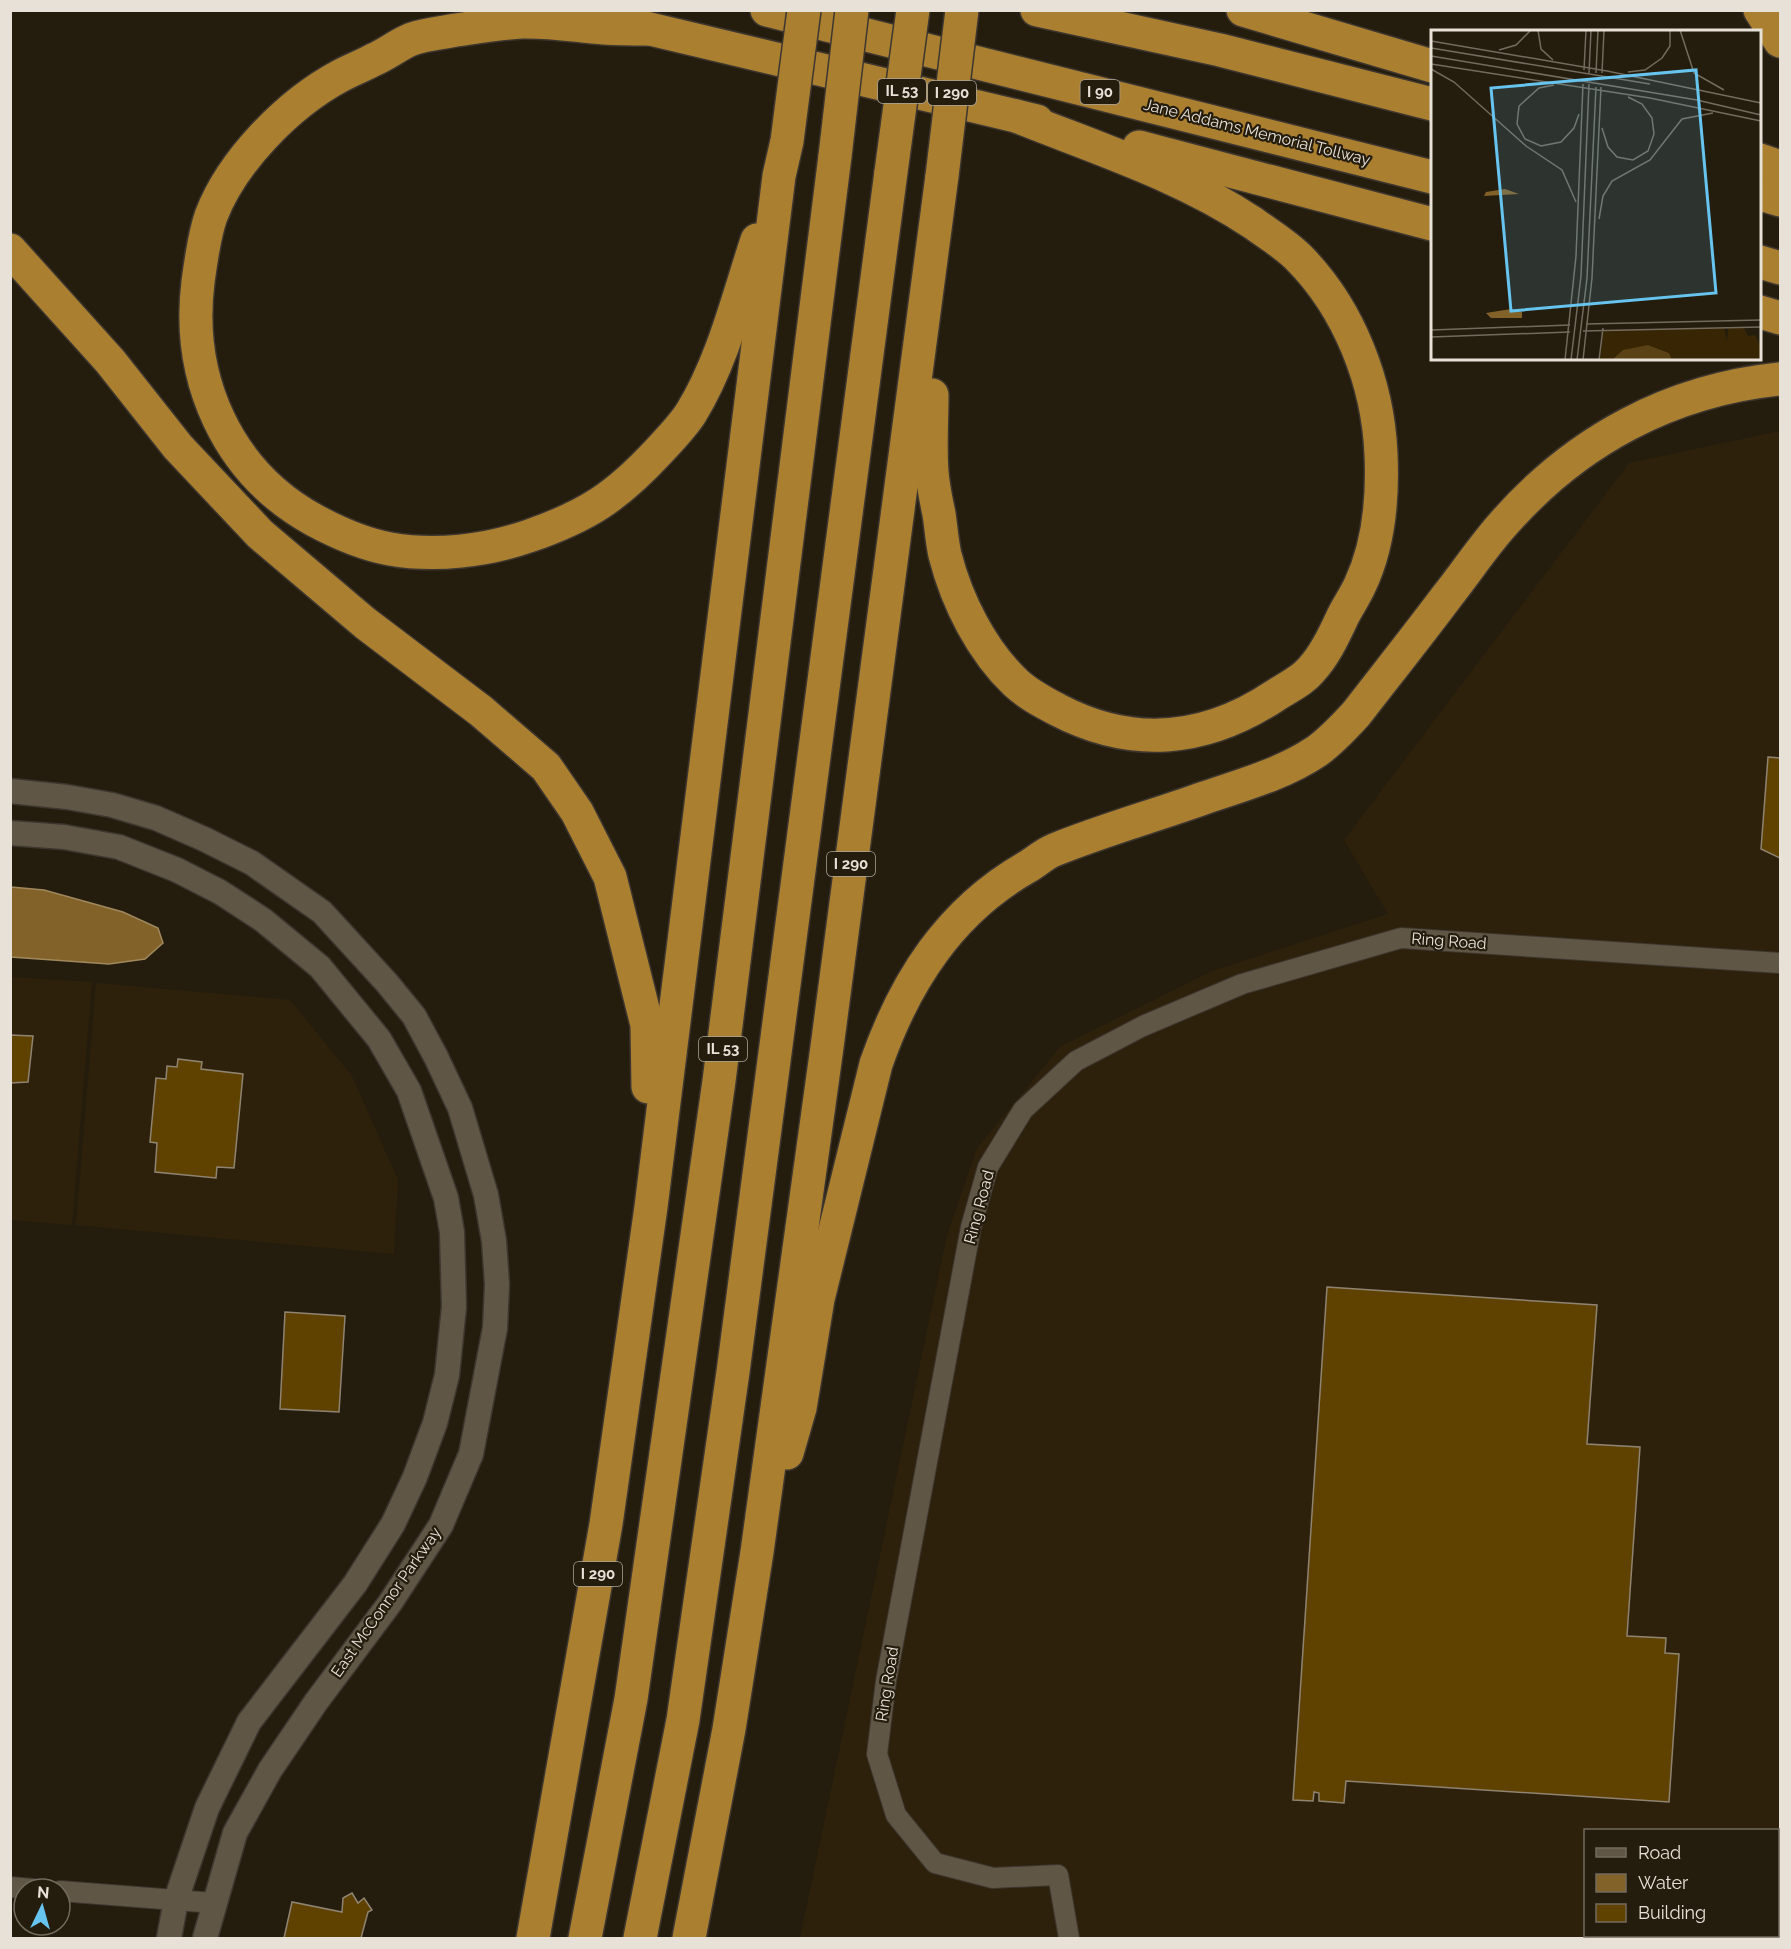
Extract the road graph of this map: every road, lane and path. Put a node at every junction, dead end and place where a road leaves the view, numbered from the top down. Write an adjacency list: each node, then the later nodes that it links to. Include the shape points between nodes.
1 (578, 10): 10 (highway)
2 (767, 10): 18 (highway, Jane Addams Memorial Tollway / I 90)
3 (804, 10): 17 (highway, I 290, bridge)
4 (852, 10): 40 (highway, IL 53, bridge, via 719,1081 631,1700)
5 (913, 10): 41 (highway, IL 53, bridge, via 731,1384 683,1720)
6 (962, 10): 22 (highway, I 290, bridge)
7 (1037, 10): 13 (highway, via 1220,50)
8 (1243, 10): 12 (highway)
9 (1760, 10): 11 (highway)
10 (649, 29): 14 (highway); 17 (highway, via 525,22 414,38 339,76 272,128 243,160 211,217 195,308 196,336 209,396 219,421 249,468 297,511 338,534 388,549 458,550 502,545 564,524 606,501 635,476 689,417 710,378)
11 (1780, 41)
12 (1431, 66)
13 (1431, 104)
14 (1016, 116): 21 (highway); 22 (highway, via 1165,176 1235,211 1297,256 1340,312 1352,335 1378,421 1382,474 1378,524 1361,584 1310,672 1244,716 1175,735 1125,733 1079,722 1036,699 1003,669 977,632 945,555 931,435)
15 (1761, 160): 16 (highway)
16 (1780, 166)
17 (779, 176): 32 (highway, I 290)
18 (1431, 177)
19 (1761, 194): 20 (highway)
20 (1780, 200)
21 (1431, 224)
22 (934, 237): 33 (highway, I 290)
23 (10, 250): 32 (highway, via 110,361 178,447 260,534 546,767 577,812 610,878 647,1025)
24 (1761, 262): 25 (highway)
25 (1780, 268)
26 (1761, 312): 27 (highway)
27 (1780, 318)
28 (1780, 379): 33 (highway, via 1728,387 1668,405 1599,440 1555,473 1504,523 1356,714 1317,751 1270,776 1052,851 1006,879 960,918 922,964 889,1025 876,1064 818,1299 801,1408)
29 (10, 791): 36 (street, East McConnor Parkway, via 112,805 156,818 252,863 321,912 414,1016 460,1107 486,1195 497,1284 495,1328 471,1454 441,1525 270,1770 235,1833)
30 (10, 833): 35 (street, via 119,847 177,870 262,920 320,967 379,1039 409,1090 446,1198 452,1232 454,1306 447,1375 415,1477 393,1524 355,1584 249,1722 207,1808)
31 (1780, 963): 43 (street, Ring Road, via 1401,938 1242,984 1143,1026 1076,1061 1023,1110 988,1167 971,1227 886,1681 877,1754 896,1815 935,1863 993,1878 1058,1875)
32 (651, 1207): 39 (highway, I 290, via 606,1524)
33 (757, 1552): 42 (highway, I 290, via 729,1729)
34 (72, 1892): 35 (street)
35 (176, 1900): 36 (street); 37 (street)
36 (214, 1903): 38 (street, East McConnor Parkway)
37 (169, 1938)
38 (205, 1938)
39 (533, 1938)
40 (585, 1938)
41 (640, 1938)
42 (689, 1938)
43 (1069, 1938)

